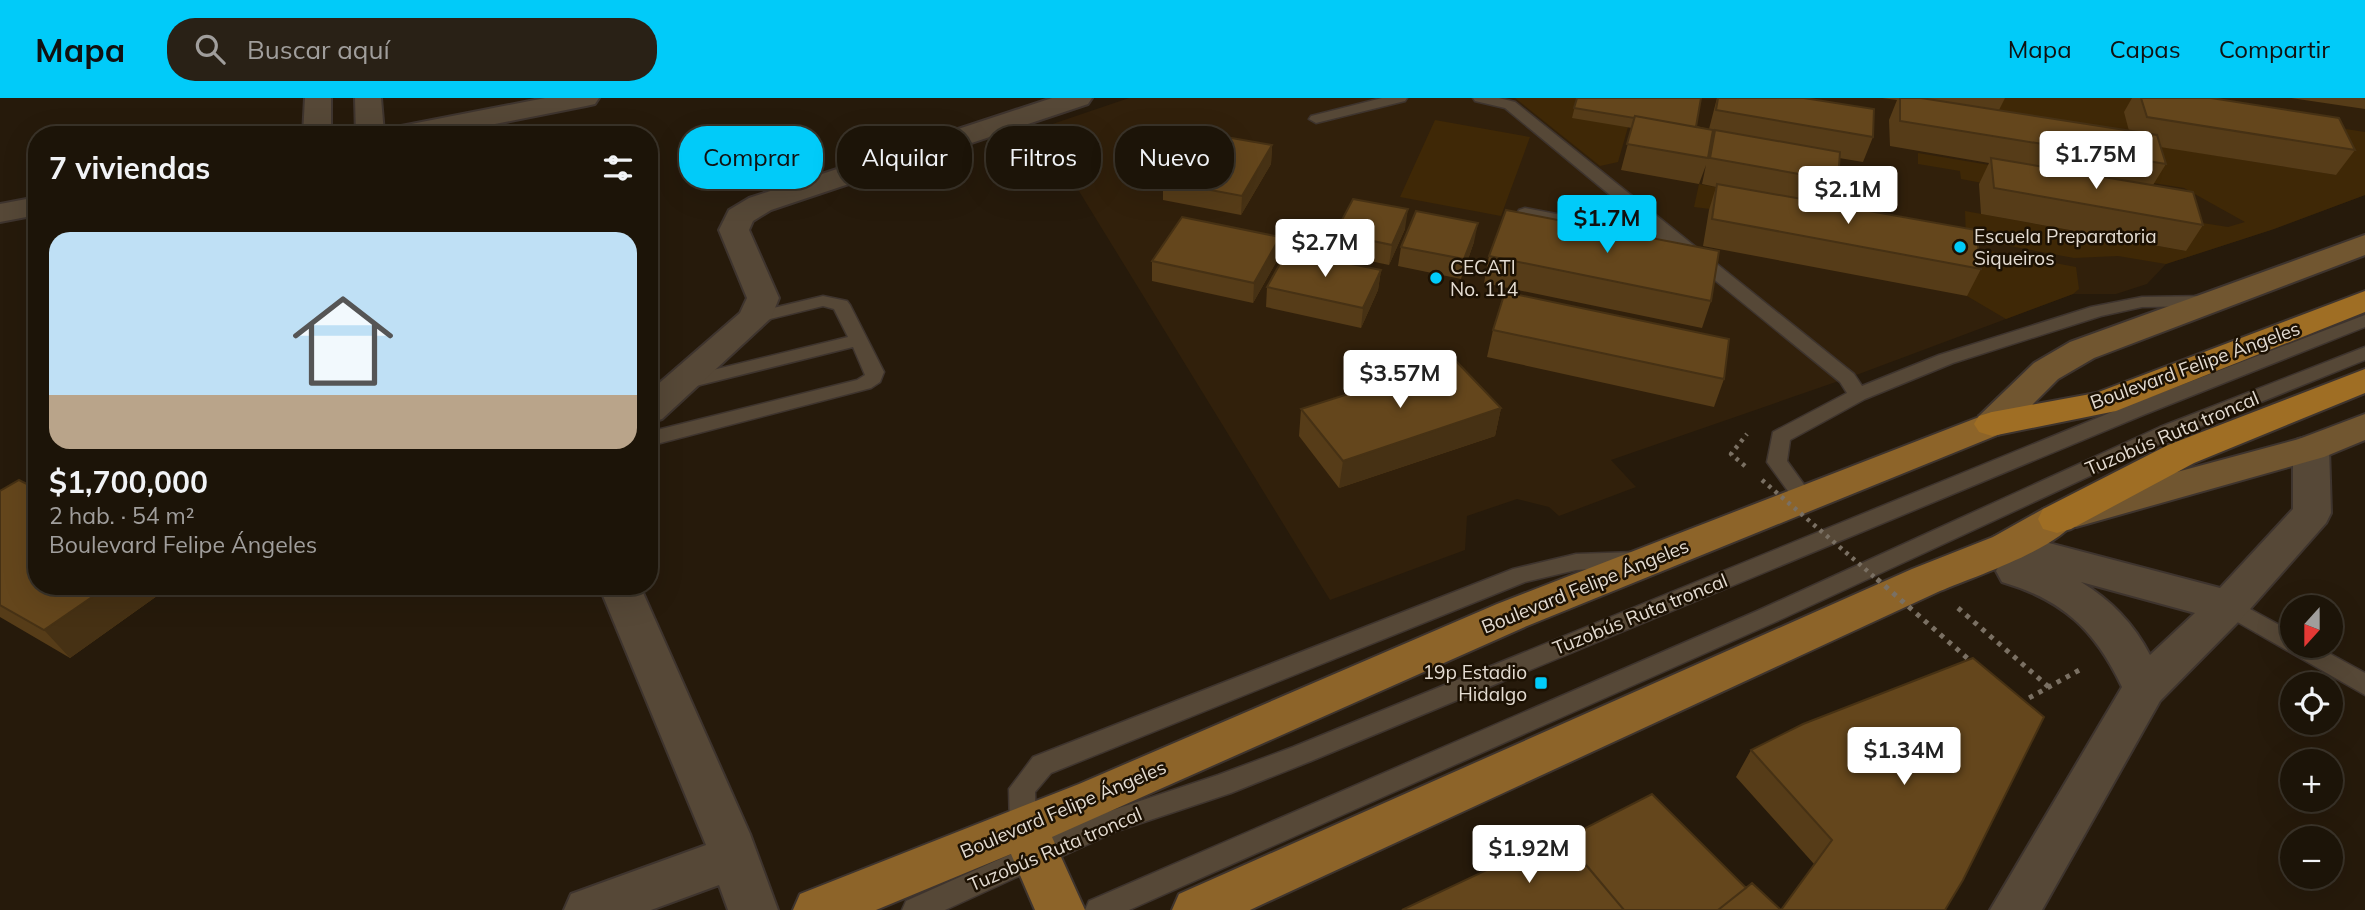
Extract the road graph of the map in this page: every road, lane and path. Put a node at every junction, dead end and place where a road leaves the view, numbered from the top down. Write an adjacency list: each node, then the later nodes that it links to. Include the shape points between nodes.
1 (318, 98): 8 (street)
2 (368, 98): 9 (street)
3 (586, 98): 10 (street)
4 (1079, 98): 18 (street, via 760,204 740,216 734,230 763,298)
5 (1400, 98): 7 (lane)
6 (1480, 98): 14 (lane, via 1510,105)
7 (1316, 119)
8 (317, 126)
9 (370, 126)
10 (442, 126)
11 (28, 208): 12 (street)
12 (0, 213)
13 (1525, 213): 14 (lane)
14 (1678, 242): 24 (lane, via 1847,378)
15 (2365, 244): 16 (main road)
16 (2209, 301): 24 (lane, via 2142,302 2097,311 1946,359); 27 (main road, via 2082,350 2046,370)
17 (2365, 301): 26 (highway, Boulevard Felipe Ángeles)
18 (754, 318): 20 (lane, via 835,302 841,305); 23 (street)
19 (2365, 321): 26 (lane, Tuzobús Ruta troncal)
20 (858, 340): 23 (lane); 29 (lane, via 875,372 864,384)
21 (2365, 353): 30 (lane, Tuzobús Ruta troncal)
22 (2365, 380): 30 (highway)
23 (680, 384): 25 (street)
24 (1857, 396): 33 (lane, via 1780,437 1777,462)
25 (658, 403)
26 (2120, 406): 27 (highway, Boulevard Felipe Ángeles); 45 (lane, Tuzobús Ruta troncal, via 1302,754 1110,822)
27 (1992, 424): 33 (main road, Boulevard Felipe Ángeles)
28 (2365, 426): 31 (main road)
29 (658, 437)
30 (2174, 443): 34 (highway); 52 (lane, Tuzobús Ruta troncal)
31 (2311, 448): 34 (main road); 38 (street, via 2312,513)
32 (1762, 480): 41 (path, bridge)
33 (1803, 497): 45 (main road, Boulevard Felipe Ángeles, via 1512,615 1096,798)
34 (2057, 519): 35 (main road)
35 (1990, 554): 36 (main road); 38 (street, via 2116,578); 43 (street, via 2065,592 2100,617 2122,644)
36 (1926, 580): 44 (path, via 2050,688 2019,703); 53 (main road)
37 (623, 595): 46 (street)
38 (2228, 607): 39 (lane); 43 (street)
39 (2280, 636)
40 (2318, 658): 42 (lane)
41 (1978, 667)
42 (2365, 685)
43 (2144, 688): 54 (street)
44 (2009, 694)
45 (1029, 841): 49 (main road, Boulevard Felipe Ángeles); 50 (lane, Tuzobús Ruta troncal); 51 (main road)
46 (734, 857): 47 (street); 48 (street)
47 (589, 910)
48 (753, 910)
49 (818, 910)
50 (916, 910)
51 (1060, 910)
52 (1099, 910)
53 (1197, 910)
54 (2015, 910)

